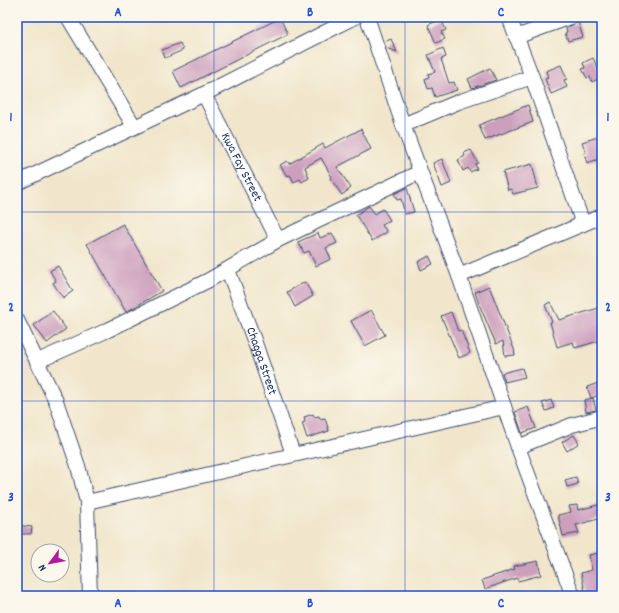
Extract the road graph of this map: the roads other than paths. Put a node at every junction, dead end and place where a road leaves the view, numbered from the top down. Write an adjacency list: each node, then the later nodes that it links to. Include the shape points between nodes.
1 (68, 17): 10 (street)
2 (355, 17): 8 (street)
3 (366, 17): 9 (street)
4 (509, 17): 6 (street)
5 (571, 17): 6 (street)
6 (516, 37): 7 (street)
7 (532, 77): 9 (street, via 458,102); 14 (street)
8 (204, 94): 10 (street); 15 (street, Kwa Fay Street)
9 (403, 125): 11 (street)
10 (134, 126): 12 (street)
11 (420, 172): 15 (street); 17 (street)
12 (17, 183)
13 (602, 216): 14 (street)
14 (583, 224): 17 (street)
15 (278, 240): 16 (street)
16 (228, 270): 19 (street); 23 (street, Chagga Street)
17 (459, 276): 20 (street)
18 (17, 320): 19 (street)
19 (38, 362): 24 (street, via 56,401 78,466)
20 (504, 407): 22 (street); 23 (street)
21 (602, 417): 22 (street, via 572,425)
22 (518, 448): 26 (street)
23 (292, 454): 24 (street)
24 (86, 502): 25 (street)
25 (90, 596)
26 (573, 596)

